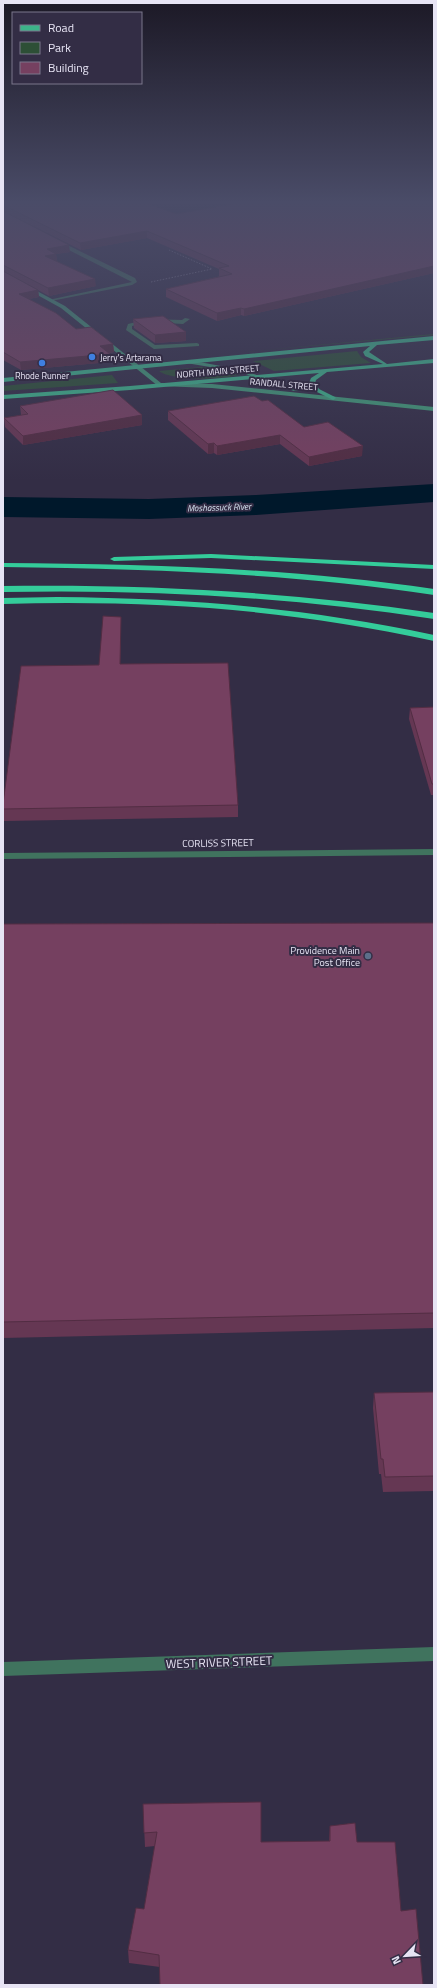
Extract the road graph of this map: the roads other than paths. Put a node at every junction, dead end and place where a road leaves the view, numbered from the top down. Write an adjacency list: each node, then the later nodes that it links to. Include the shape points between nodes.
1 (45, 296): 3 (main road)
2 (74, 296): 3 (street)
3 (53, 300): 11 (main road)
4 (185, 320): 7 (street, via 148,320 128,327 144,342 154,347)
5 (434, 338): 6 (main road, NORTH MAIN STREET)
6 (375, 344): 9 (main road, NORTH MAIN STREET); 10 (main road, via 368,348 367,355)
7 (198, 345)
8 (434, 361): 10 (main road, NORTH MAIN STREET)
9 (188, 362): 11 (main road, NORTH MAIN STREET); 13 (main road, RANDALL STREET, via 230,368)
10 (394, 365): 12 (main road, NORTH MAIN STREET)
11 (138, 367): 14 (main road, NORTH MAIN STREET); 15 (main road)
12 (326, 370): 13 (main road, NORTH MAIN STREET); 17 (main road, via 313,379 312,383 317,390)
13 (258, 376): 15 (main road, NORTH MAIN STREET); 17 (main road, RANDALL STREET, via 293,390)
14 (3, 380)
15 (160, 385): 16 (main road, NORTH MAIN STREET); 17 (main road, RANDALL STREET, via 212,386)
16 (3, 397)
17 (333, 398): 18 (main road, RANDALL STREET)
18 (434, 410)
19 (3, 565): 20 (highway, via 155,556 211,556); 22 (highway, via 199,568 340,580)
20 (434, 567)
21 (3, 589): 24 (highway, via 208,591 314,600)
22 (434, 592)
23 (3, 601): 25 (highway, via 121,600 211,604 315,616)
24 (434, 616)
25 (434, 638)
26 (434, 852): 27 (street, CORLISS STREET)
27 (3, 856)
28 (434, 1654): 29 (street, WEST RIVER STREET)
29 (3, 1670)

